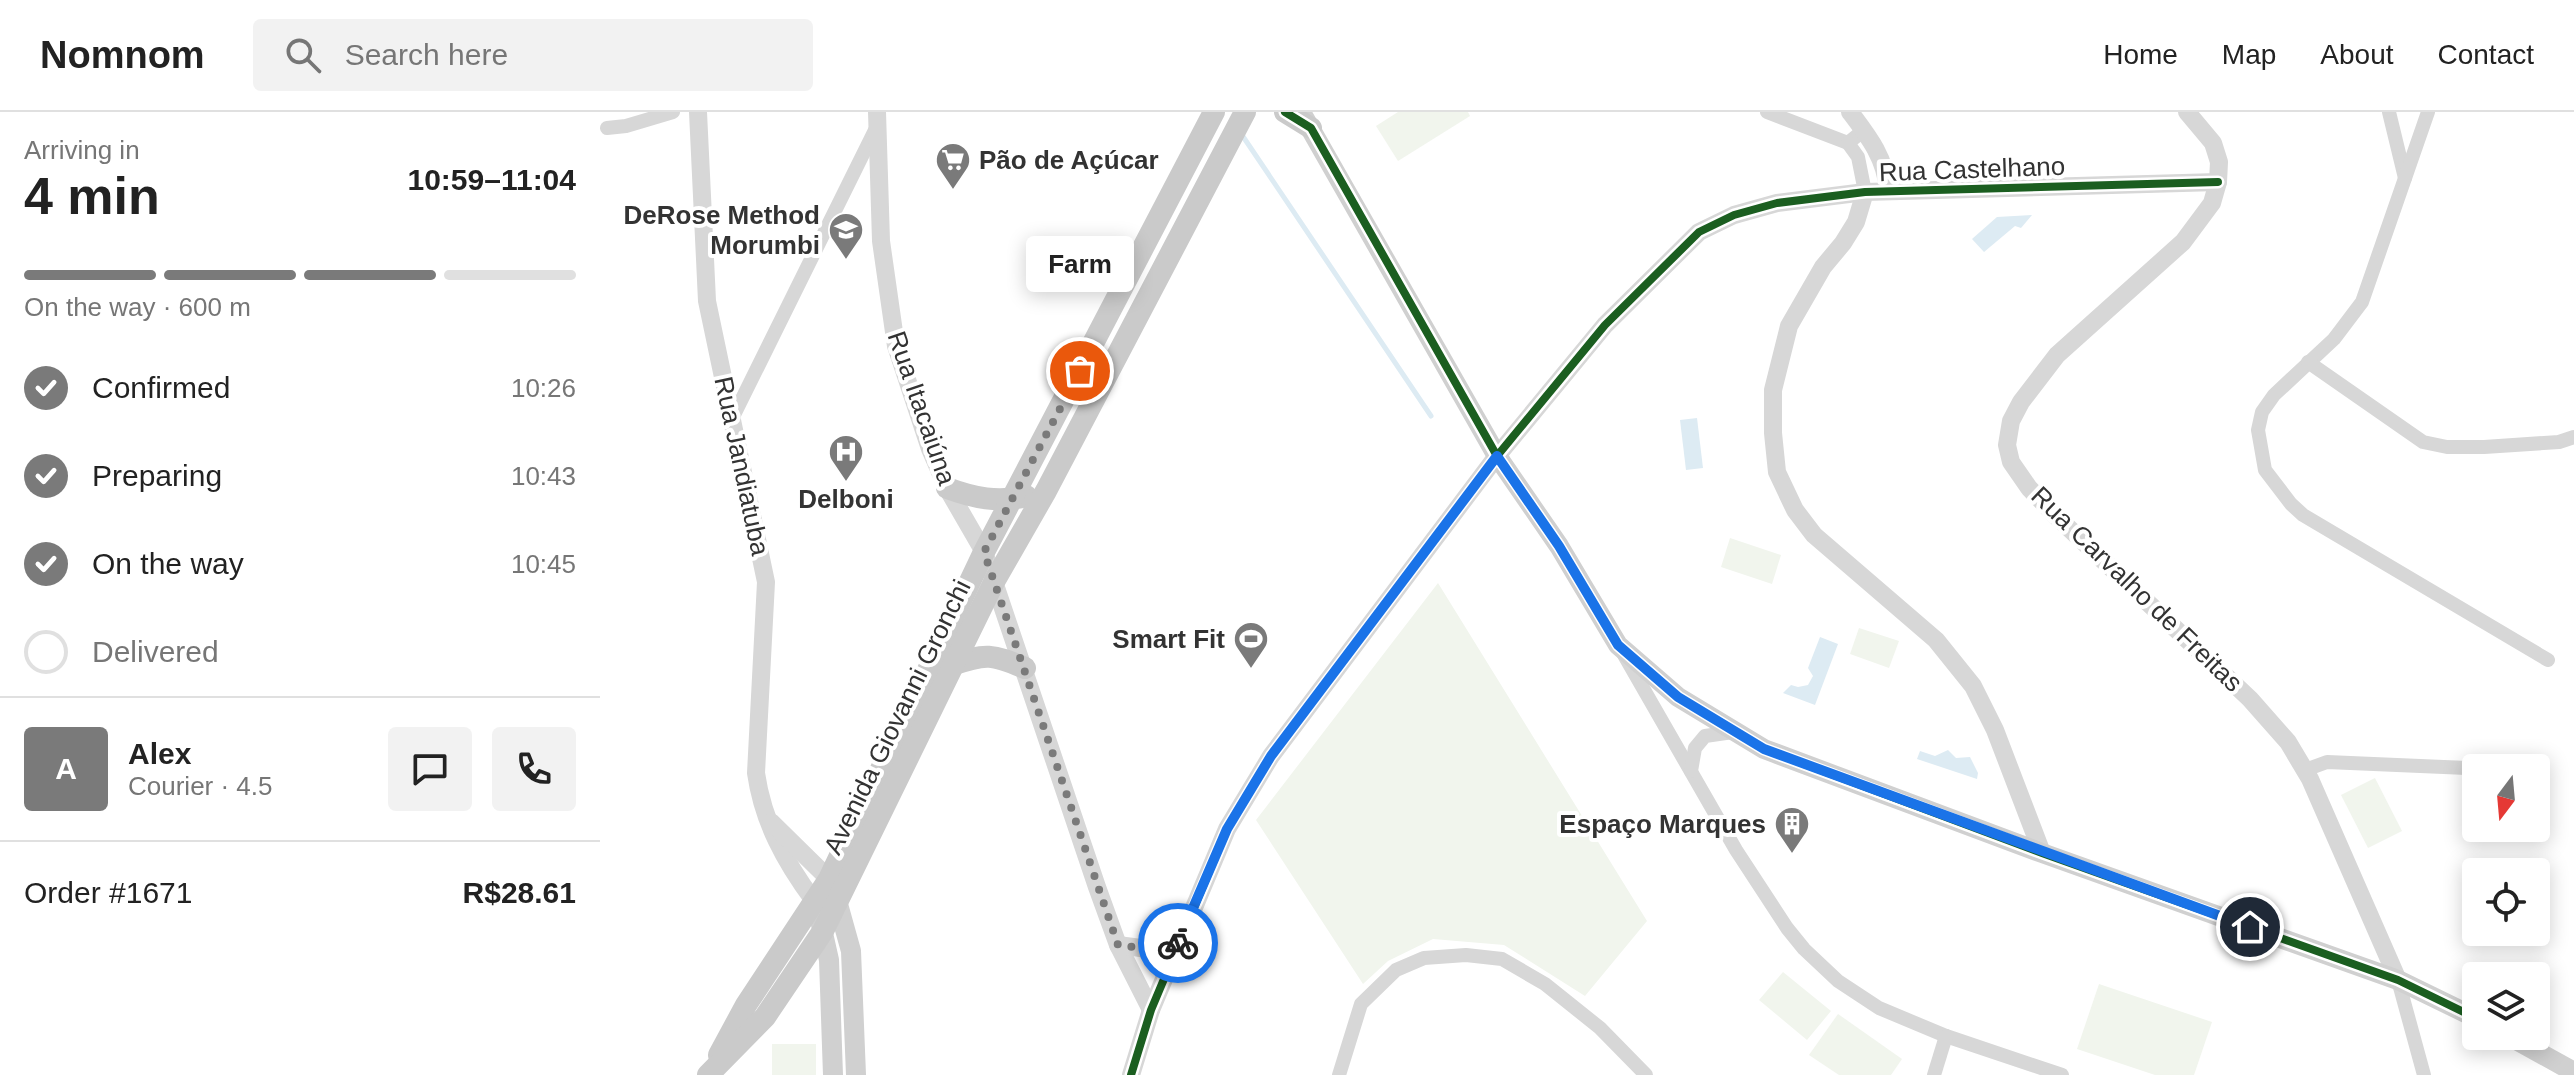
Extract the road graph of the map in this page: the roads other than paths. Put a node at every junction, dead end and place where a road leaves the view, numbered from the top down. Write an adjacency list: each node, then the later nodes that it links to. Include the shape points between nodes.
1 (624, 112): 14 (street)
2 (673, 112): 14 (street)
3 (698, 112): 22 (street, Rua Jandiatuba, via 707,301)
4 (1214, 112): 27 (main road, Avenida Giovanni Gronchi)
5 (1245, 112): 26 (main road, Avenida Giovanni Gronchi)
6 (1285, 112): 13 (main road)
7 (1767, 112): 16 (street)
8 (1850, 112): 15 (street)
9 (2187, 112): 18 (street, via 2213,143)
10 (2389, 112): 17 (street)
11 (2428, 112): 17 (street)
12 (877, 119): 22 (street); 25 (street, Rua Itacaiúna, via 881,241 896,346)
13 (1306, 120): 24 (main road)
14 (603, 130)
15 (1864, 130): 16 (street); 19 (street, via 1887,174)
16 (1848, 143): 20 (street, via 1858,157)
17 (2406, 178): 21 (street, via 2362,302)
18 (2218, 182): 19 (street, Rua Castelhano); 36 (street, Rua Carvalho de Freitas, via 2212,203 2183,242 2057,355 2021,402 2007,445 2011,462 2029,488 2250,699)
19 (1888, 191): 20 (street, Rua Castelhano)
20 (1865, 192): 24 (street, Rua Castelhano, via 1777,203 1699,232 1605,325); 39 (street, via 1856,222 1789,326 1773,390 1777,472 1814,535 1936,640 1973,686)
21 (2308, 362): 23 (street, via 2423,442 2484,447); 31 (street, via 2262,412 2261,452 2276,486 2303,515)
22 (732, 419): 38 (street, Rua Jandiatuba, via 766,582 756,773)
23 (2574, 437)
24 (1497, 456): 30 (main road); 44 (street, Rua Castelhano, via 1271,756 1227,829)
25 (947, 488): 27 (main road, via 970,496); 28 (street, Rua Itacaiúna)
26 (1046, 491): 27 (main road); 29 (main road, Avenida Giovanni Gronchi)
27 (1014, 499): 28 (main road, Avenida Giovanni Gronchi)
28 (984, 552): 29 (street, Rua Itacaiúna); 40 (main road, Avenida Giovanni Gronchi)
29 (995, 580): 32 (main road, Avenida Giovanni Gronchi); 33 (street, Rua Itacaiúna)
30 (1618, 645): 34 (main road, via 1678,697); 37 (street)
31 (2548, 660)
32 (952, 665): 33 (main road, via 979,656); 42 (main road, Avenida Giovanni Gronchi)
33 (1025, 668): 45 (street, Rua Itacaiúna)
34 (1733, 732): 37 (street, via 1705,736 1695,748); 39 (main road, via 1764,749)
35 (2462, 768): 36 (street, via 2327,762)
36 (2305, 770): 46 (street, Rua Carvalho de Freitas)
37 (1691, 771): 49 (street, via 1736,850 1804,949 1838,981 1879,1008)
38 (767, 818): 40 (street); 41 (street, Rua Jandiatuba, via 777,844)
39 (2042, 853): 46 (main road)
40 (829, 879): 41 (main road, Avenida Giovanni Gronchi); 42 (main road)
41 (814, 901): 43 (main road); 52 (main road, Avenida Giovanni Gronchi)
42 (838, 902): 43 (main road, Avenida Giovanni Gronchi); 54 (main road, via 851,951)
43 (823, 931): 52 (main road, Avenida Giovanni Gronchi, via 765,1017); 53 (main road)
44 (1180, 942): 45 (street, via 1148,949); 47 (street, Rua Castelhano)
45 (1118, 945): 47 (street, Rua Itacaiúna)
46 (2398, 980): 48 (main road); 60 (street)
47 (1151, 1010): 55 (street, Rua Castelhano)
48 (2462, 1011)
49 (1946, 1036): 58 (street); 59 (street)
50 (2534, 1050): 51 (main road)
51 (2574, 1072)
52 (708, 1074)
53 (833, 1075)
54 (856, 1075)
55 (1131, 1075)
56 (1339, 1075): 57 (street, via 1361,1004 1396,970 1424,958 1466,955 1502,959 1545,984 1600,1028)
57 (1646, 1075)
58 (1934, 1075)
59 (2062, 1075)
60 (2424, 1075)

